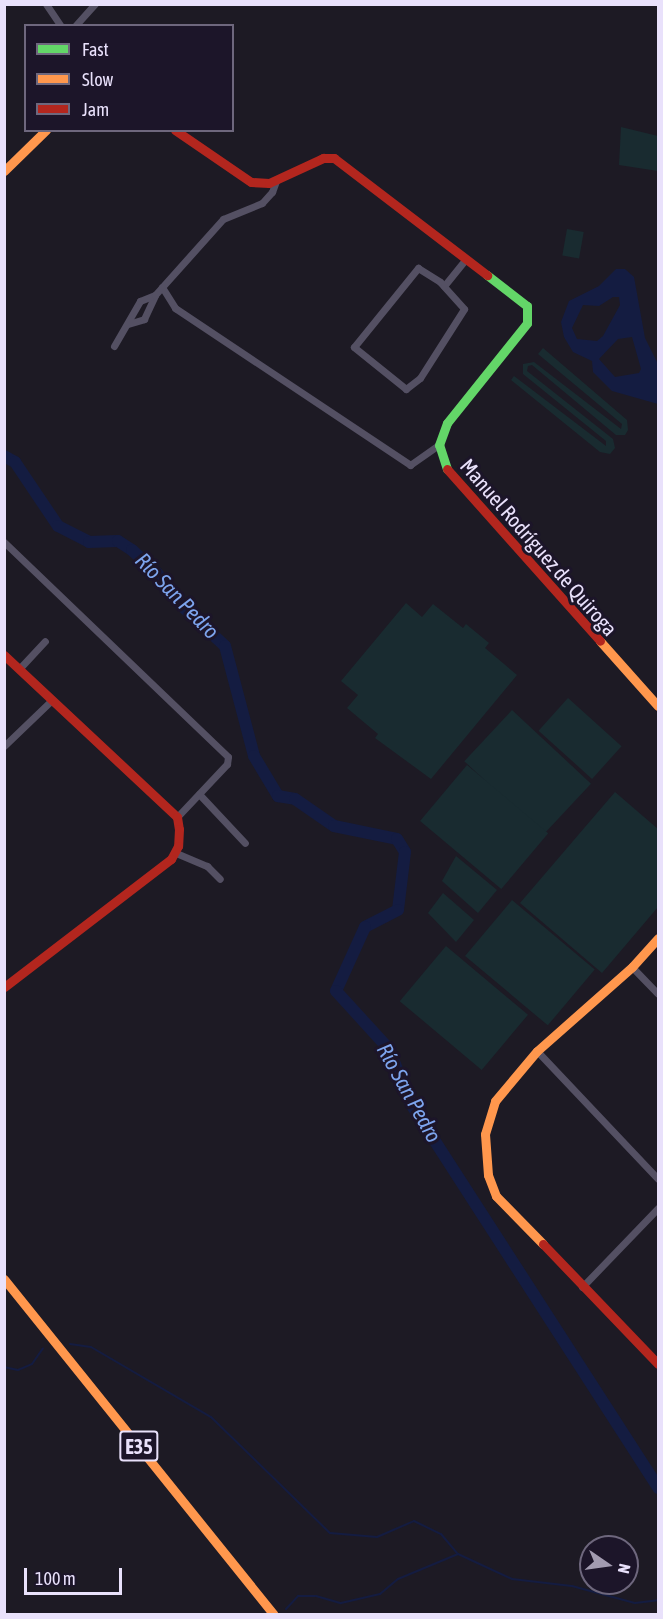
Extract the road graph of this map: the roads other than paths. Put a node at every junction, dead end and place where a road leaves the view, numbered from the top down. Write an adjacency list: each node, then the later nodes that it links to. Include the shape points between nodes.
1 (46, 4): 3 (street)
2 (95, 4): 4 (street)
3 (60, 24)
4 (77, 24)
5 (44, 132): 7 (main road)
6 (178, 132): 8 (main road, via 246,180)
7 (4, 171)
8 (276, 181): 9 (main road, Manuel Rodríguez de Quiroga, via 323,158 334,158); 11 (street, via 262,203 223,219)
9 (466, 259): 10 (street); 15 (main road, Manuel Rodríguez de Quiroga, via 527,306 530,316 447,423)
10 (444, 286): 10 (street, via 464,312 420,378 406,389 356,350 354,344 413,270 425,269)
11 (162, 287): 12 (street); 15 (street, via 175,308 410,465)
12 (155, 295): 13 (street, via 140,301); 13 (street, via 144,319)
13 (128, 324): 14 (street)
14 (114, 346)
15 (439, 445): 21 (main road, Manuel Rodríguez de Quiroga, via 444,466)
16 (4, 542): 23 (street, via 228,757 227,764)
17 (45, 641): 19 (street)
18 (4, 655): 19 (main road)
19 (19, 669): 20 (main road)
20 (52, 700): 22 (street); 24 (main road)
21 (658, 706)
22 (4, 746)
23 (199, 794): 24 (street); 25 (street)
24 (177, 817): 26 (main road)
25 (245, 843)
26 (176, 853): 27 (street, via 207,866); 30 (main road)
27 (220, 879)
28 (658, 938): 29 (main road)
29 (632, 967): 31 (street); 32 (main road)
30 (4, 987)
31 (658, 994)
32 (537, 1051): 33 (street); 36 (main road, via 495,1101 485,1134 488,1175 496,1196)
33 (658, 1179)
34 (658, 1208): 36 (street)
35 (4, 1279): 38 (main road, E35)
36 (582, 1287): 37 (main road)
37 (658, 1364)
38 (273, 1614)

